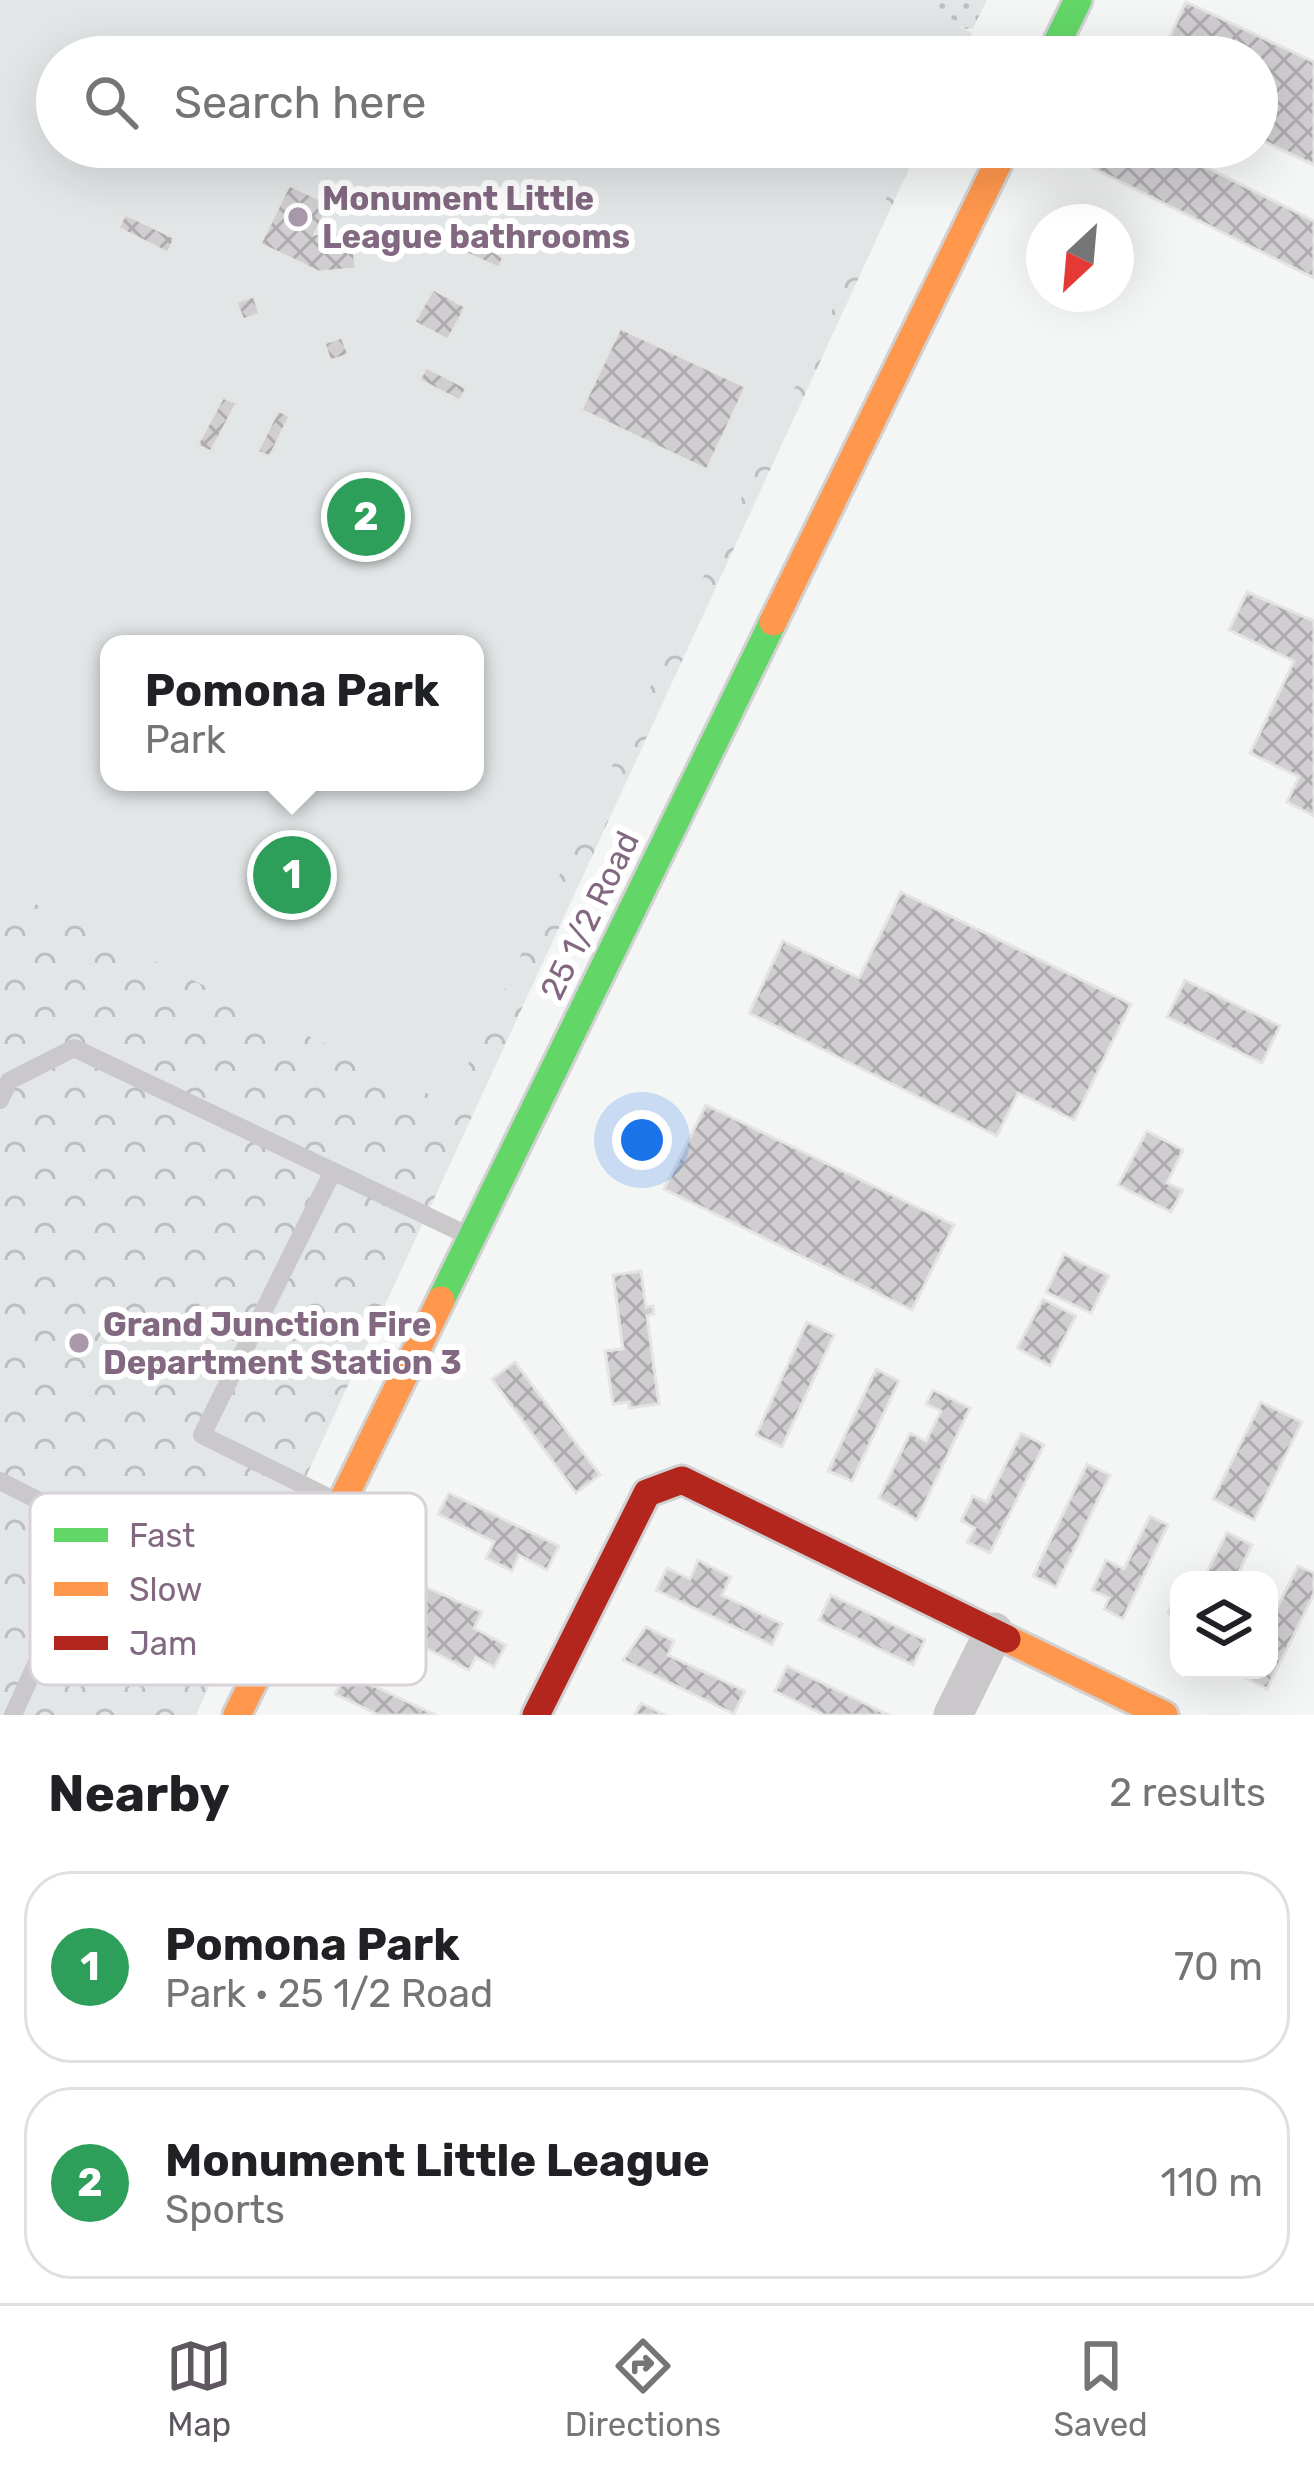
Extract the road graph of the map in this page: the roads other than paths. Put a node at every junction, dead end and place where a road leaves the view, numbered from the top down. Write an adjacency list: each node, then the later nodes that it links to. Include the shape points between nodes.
1 (1078, 0): 2 (street)
2 (1060, 36)
3 (996, 168): 6 (street, 25 1/2 Road)
4 (0, 1100): 5 (lane, via 9,1082 74,1048)
5 (333, 1171): 6 (lane); 8 (lane, via 202,1435)
6 (471, 1237): 9 (street, 25 1/2 Road)
7 (0, 1481): 10 (lane)
8 (321, 1493)
9 (346, 1493)
10 (30, 1496)
11 (994, 1632): 16 (street, via 682,1480 647,1493); 17 (street); 18 (street)
12 (30, 1678): 14 (lane)
13 (252, 1685): 15 (street, 25 1/2 Road)
14 (13, 1715)
15 (237, 1715)
16 (536, 1715)
17 (953, 1715)
18 (1164, 1715)

